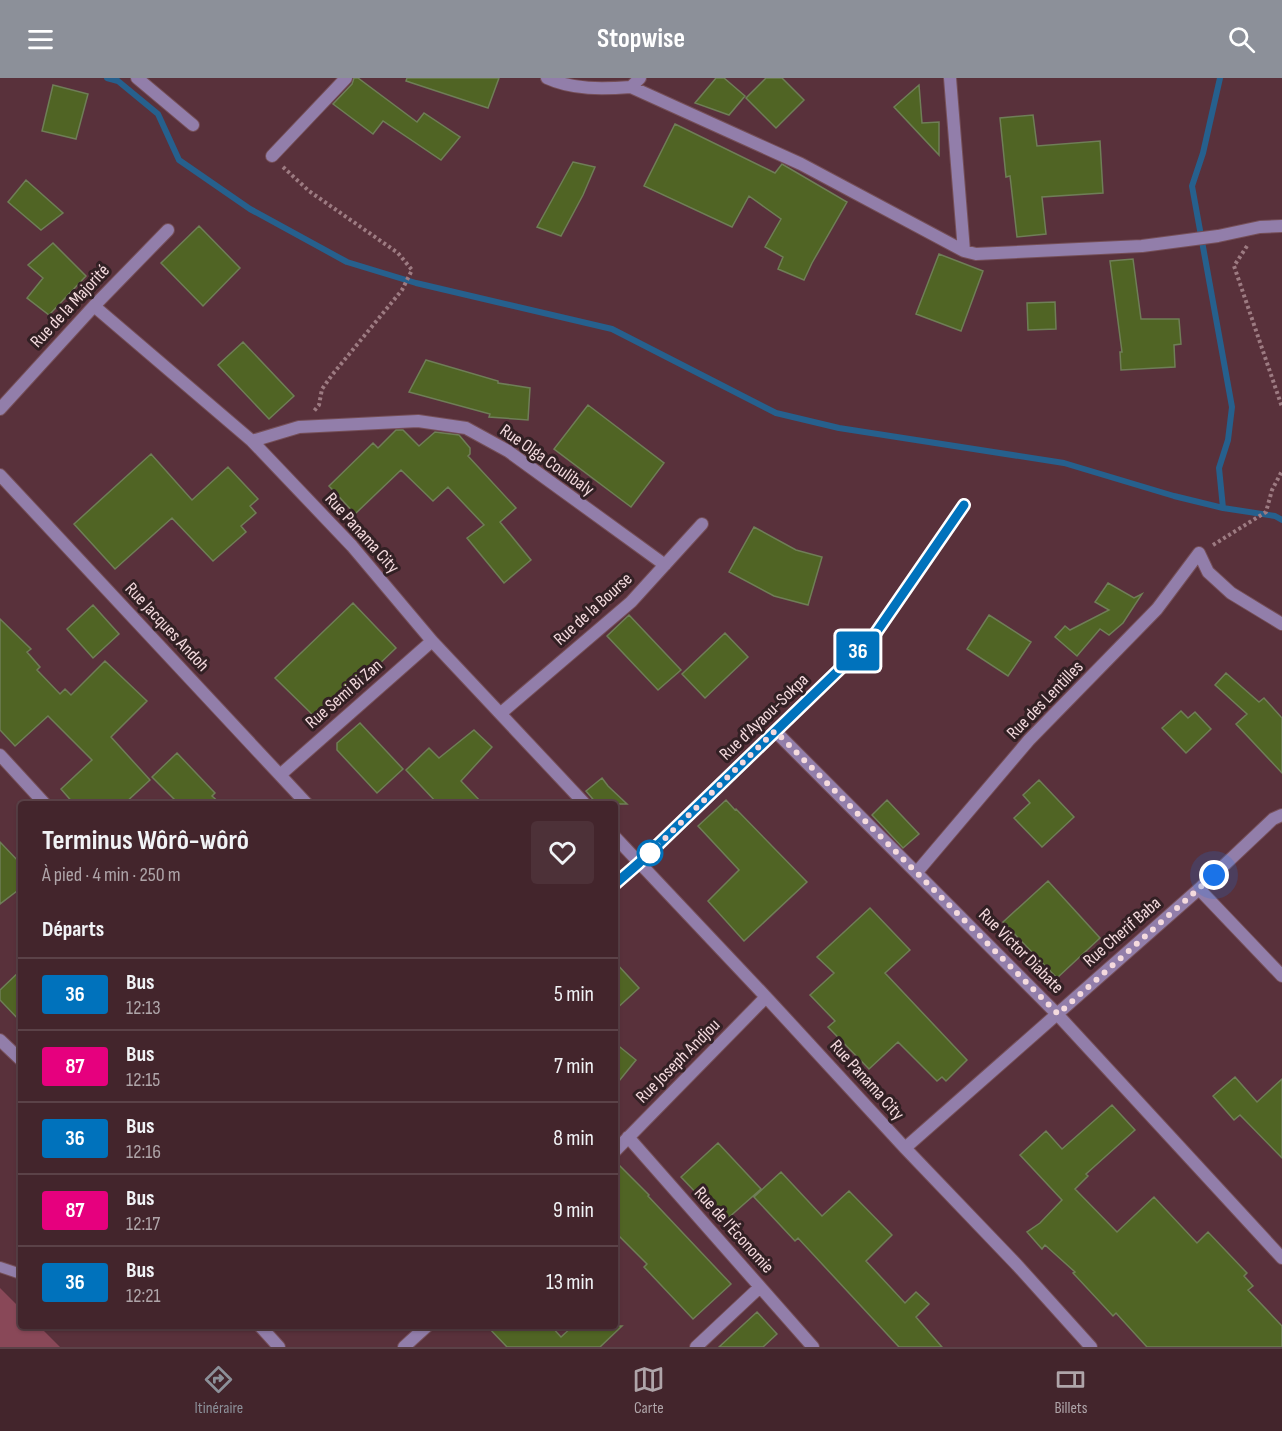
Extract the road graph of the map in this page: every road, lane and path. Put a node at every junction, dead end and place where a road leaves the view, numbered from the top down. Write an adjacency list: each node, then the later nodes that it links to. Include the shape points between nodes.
1 (137, 78): 6 (street)
2 (346, 78): 7 (street)
3 (547, 78): 5 (street, via 597,89)
4 (950, 78): 11 (street)
5 (636, 83): 11 (street, via 801,164)
6 (192, 125)
7 (272, 156): 15 (path, via 309,191 398,253 412,270 402,290 332,375 322,389 319,405)
8 (1282, 226): 9 (street)
9 (1260, 227): 11 (street, via 1142,246 976,254); 13 (path, via 1234,266)
10 (168, 230): 12 (street, Rue de la Majorité)
11 (964, 251)
12 (94, 306): 14 (street, Rue de la Majorité); 16 (street, Rue Panama City)
13 (1282, 407)
14 (0, 409)
15 (299, 427): 16 (street, Rue Olga Coulibaly); 22 (street, Rue Olga Coulibaly, via 418,421 466,428 508,451)
16 (252, 441): 24 (street, Rue Panama City, via 352,546)
17 (1282, 471): 21 (path, via 1266,512)
18 (0, 475): 28 (street, Rue Jacques Andoh)
19 (964, 505): 26 (street, Rue d'Ayaou-Sokpa, via 873,637)
20 (702, 524): 22 (street, Rue de la Bourse)
21 (1199, 553): 23 (street, via 1208,572 1231,593); 35 (street, Rue des Lentilles, via 1157,609 1029,740)
22 (665, 566): 25 (street, Rue de la Bourse, via 631,602)
23 (1282, 624)
24 (432, 641): 25 (street, Rue Panama City); 28 (street, Rue Semi Bi Zan)
25 (501, 713): 31 (street, Rue Panama City)
26 (775, 731): 34 (street, Rue d'Ayaou-Sokpa); 35 (street, Rue Victor Diabate)
27 (0, 755): 29 (street)
28 (280, 775): 30 (street, Rue Jacques Andoh)
29 (42, 801)
30 (304, 801)
31 (582, 801)
32 (1282, 815): 37 (street, Rue Cherif Baba, via 1273,819)
33 (618, 840): 34 (street, Rue Panama City)
34 (639, 863): 36 (street, Rue d'Ayaou-Sokpa); 39 (street, Rue Panama City)
35 (917, 872): 40 (street, Rue Victor Diabate)
36 (618, 881)
37 (1199, 889): 38 (street); 40 (street, Rue Cherif Baba)
38 (1282, 975)
39 (766, 997): 43 (street, Rue Joseph Andjou); 45 (street, Rue Panama City)
40 (1058, 1014): 45 (street, Rue Cherif Baba); 46 (street, Rue Victor Diabate)
41 (0, 1040): 42 (street)
42 (18, 1057)
43 (628, 1137): 44 (street, Rue Joseph Andjou); 49 (street, Rue de l'Économie)
44 (618, 1147)
45 (905, 1148): 56 (street, Rue Panama City)
46 (1282, 1258)
47 (0, 1267): 48 (lane)
48 (18, 1273)
49 (760, 1287): 54 (street); 55 (street, Rue de l'Économie)
50 (263, 1329): 53 (street)
51 (424, 1329): 52 (street)
52 (410, 1345)
53 (279, 1347)
54 (696, 1347)
55 (813, 1347)
56 (1091, 1347)

